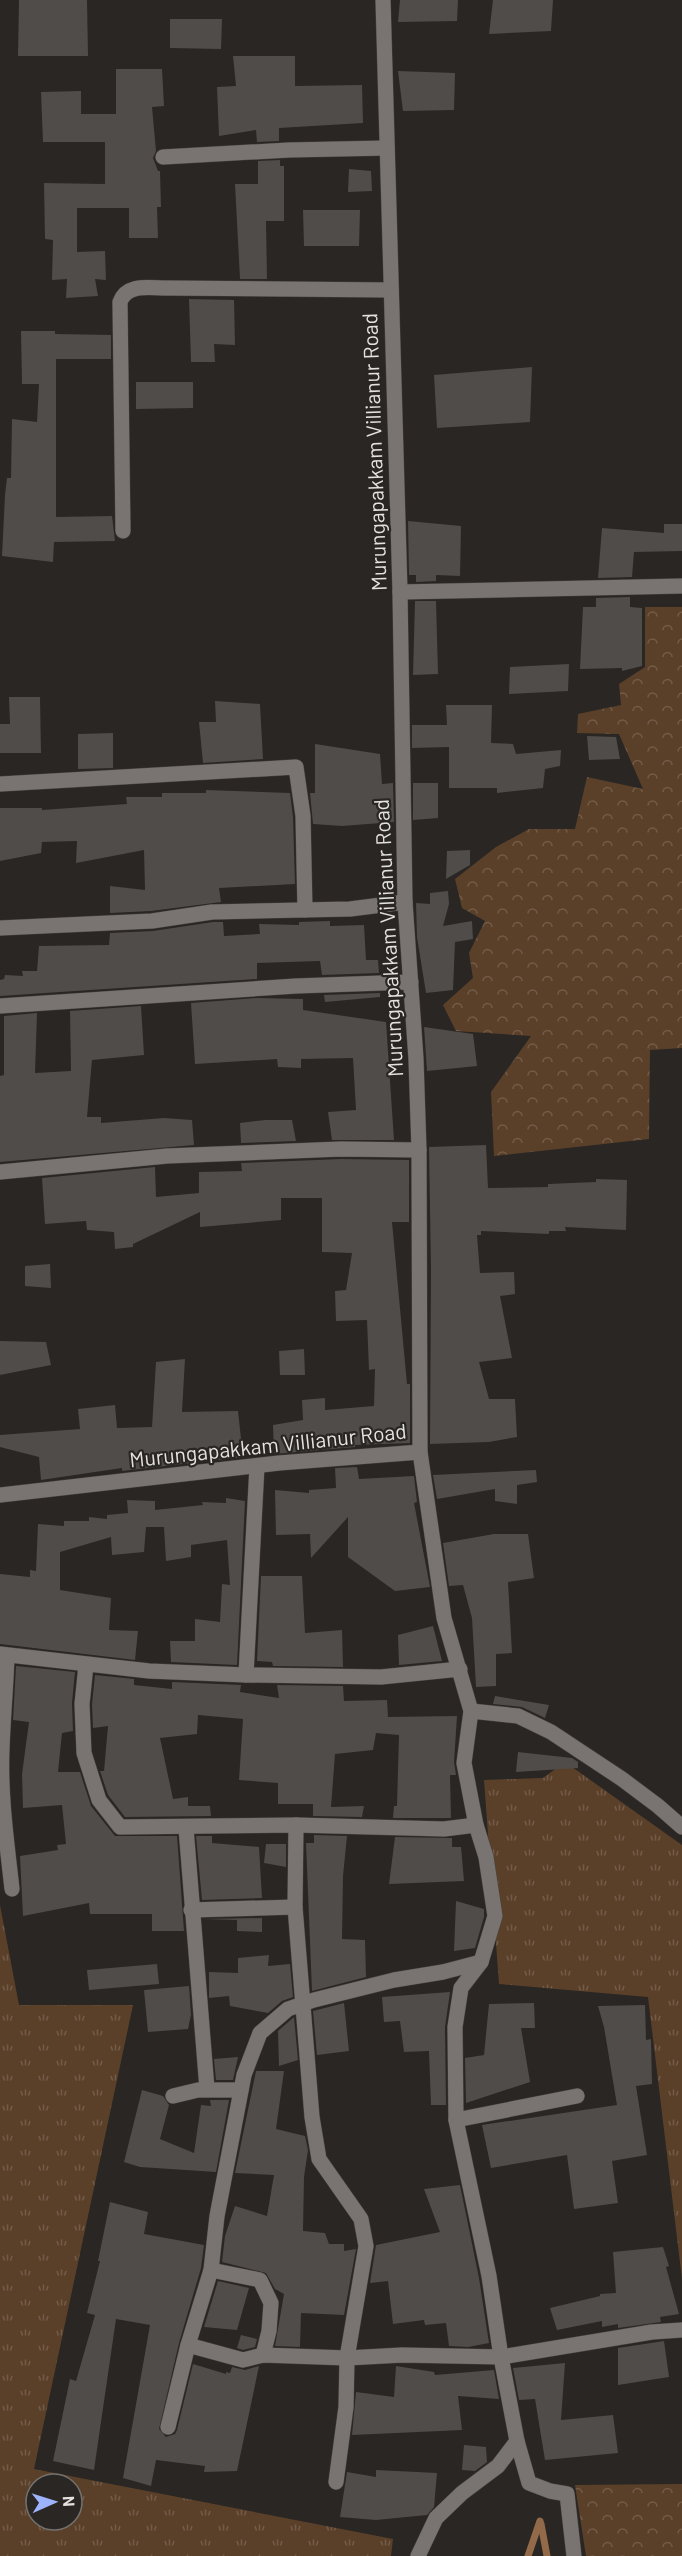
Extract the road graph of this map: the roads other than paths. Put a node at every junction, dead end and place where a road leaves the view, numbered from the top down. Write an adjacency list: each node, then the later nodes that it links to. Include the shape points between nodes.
1 (383, 0): 2 (street, Murungapakkam Villianur Road)
2 (387, 148): 3 (street); 4 (street, Murungapakkam Villianur Road)
3 (163, 157)
4 (391, 290): 5 (street, via 134,288 126,292 120,302); 7 (street, Murungapakkam Villianur Road)
5 (123, 531)
6 (682, 586): 7 (street)
7 (400, 592): 9 (street, Murungapakkam Villianur Road)
8 (0, 784): 10 (street, via 296,767 303,816)
9 (405, 902): 10 (street); 12 (street, Murungapakkam Villianur Road)
10 (305, 910): 11 (street, via 212,912 152,921)
11 (0, 928)
12 (411, 982): 13 (street); 14 (street, Murungapakkam Villianur Road)
13 (0, 1006)
14 (418, 1150): 15 (street, via 167,1156); 16 (street, Murungapakkam Villianur Road)
15 (0, 1172)
16 (420, 1452): 17 (street, Murungapakkam Villianur Road); 21 (street, via 444,1618)
17 (257, 1466): 18 (street, Murungapakkam Villianur Road); 22 (street)
18 (0, 1495)
19 (3, 1655): 20 (street); 28 (street, via 3,1804)
20 (86, 1665): 22 (street); 27 (street, via 82,1704 84,1753 99,1800 120,1827)
21 (460, 1669): 22 (street, via 381,1677); 23 (street)
22 (246, 1675)
23 (471, 1711): 25 (street, via 464,1763); 26 (street, via 518,1716 551,1732 622,1779)
24 (296, 1825): 25 (street, via 444,1829); 27 (street); 29 (street)
25 (476, 1825): 31 (street, via 486,1857 495,1916)
26 (682, 1827)
27 (186, 1828): 30 (street)
28 (12, 1889)
29 (296, 1907): 30 (street); 32 (street)
30 (191, 1910): 33 (street)
31 (481, 1962): 32 (street); 37 (street, via 461,1988 454,2027)
32 (303, 2004): 34 (street, via 288,2009 260,2033); 43 (street, via 319,2159 361,2219 366,2246)
33 (207, 2090): 34 (street); 35 (street)
34 (241, 2090): 38 (street)
35 (173, 2096)
36 (578, 2096): 37 (street)
37 (456, 2120): 42 (street, via 489,2276)
38 (211, 2270): 40 (street); 41 (street, via 260,2280 271,2303)
39 (682, 2330): 42 (street)
40 (188, 2345): 41 (street, via 243,2360); 44 (street)
41 (262, 2355): 43 (street)
42 (501, 2356): 43 (street); 45 (street)
43 (347, 2358): 46 (street, via 346,2407)
44 (168, 2427)
45 (518, 2441): 47 (street, via 498,2466 436,2518); 48 (street, via 529,2483 567,2494)
46 (336, 2482)
47 (418, 2556)
48 (574, 2556)

